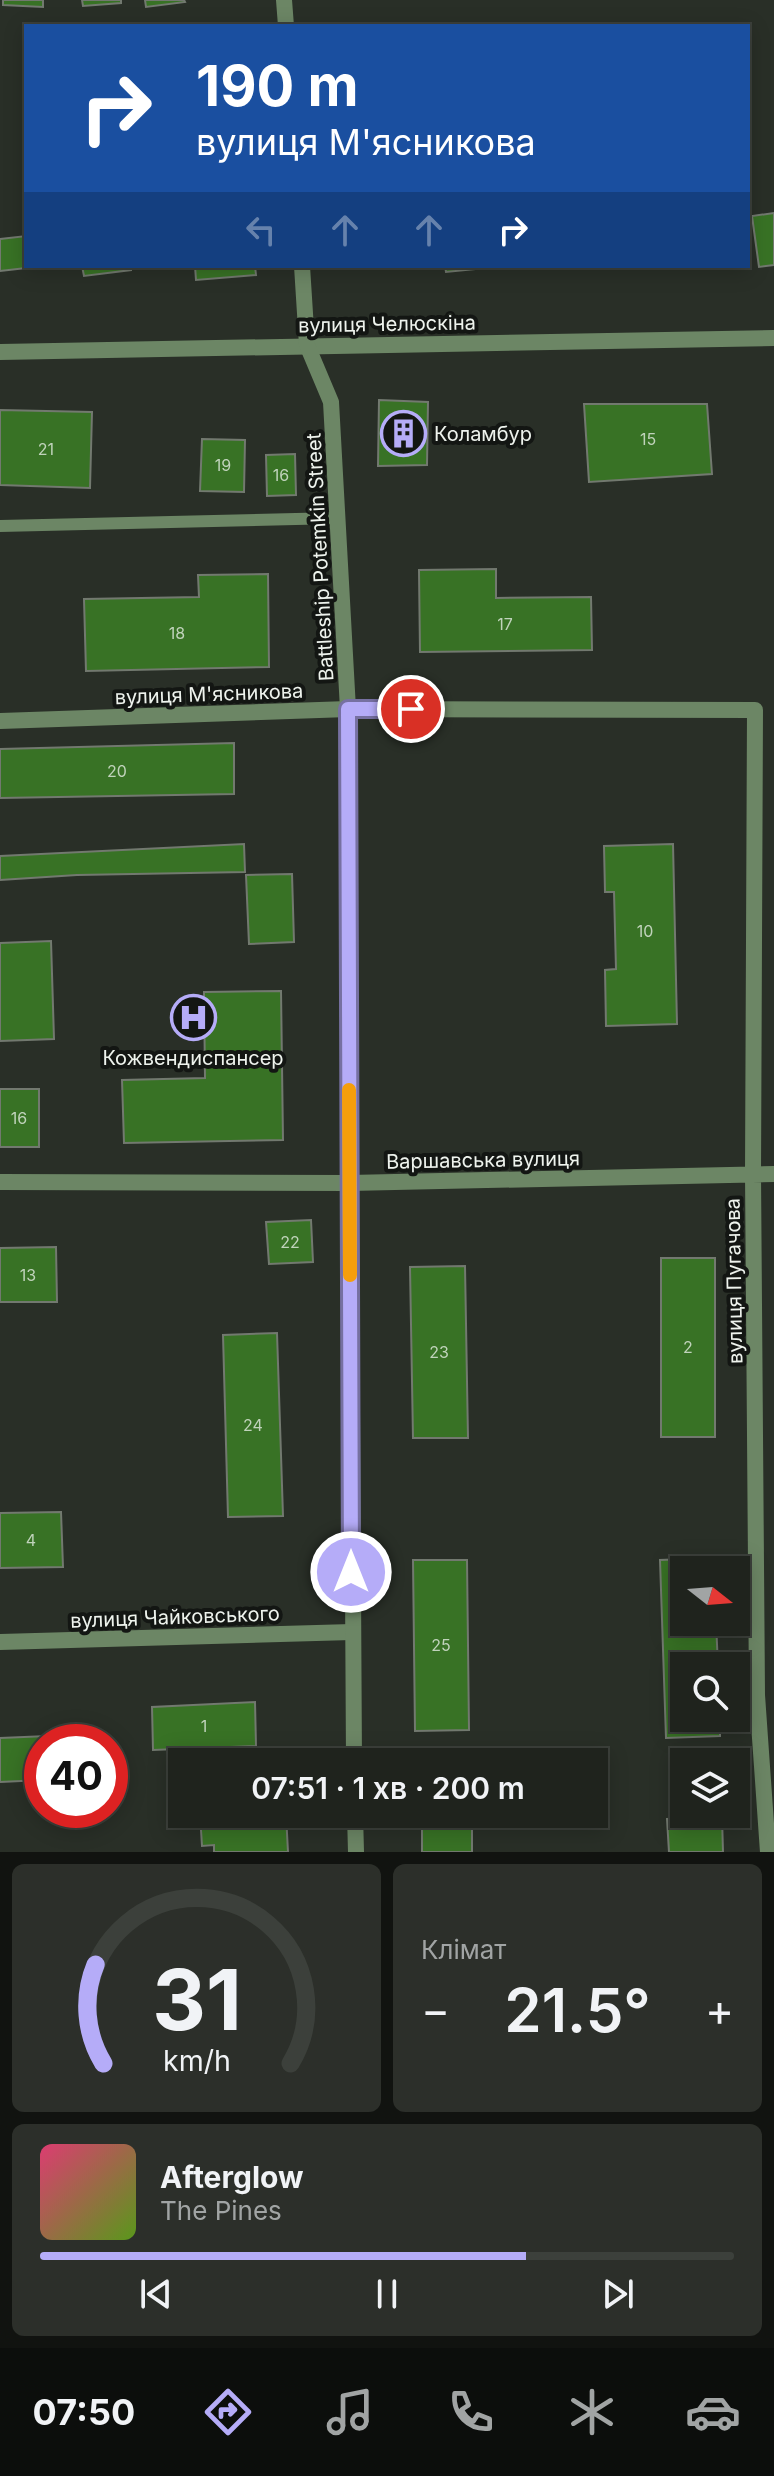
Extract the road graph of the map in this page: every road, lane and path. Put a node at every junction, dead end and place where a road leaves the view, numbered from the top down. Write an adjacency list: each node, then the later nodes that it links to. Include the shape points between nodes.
1 (284, 0): 2 (street)
2 (286, 24)
3 (302, 268): 5 (street, Battleship Potemkin Street)
4 (774, 338): 5 (street, вулиця Челюскіна)
5 (307, 345): 6 (street, вулиця Челюскіна); 7 (street, Battleship Potemkin Street, via 331,402)
6 (0, 352)
7 (338, 518): 8 (lane); 9 (street, Battleship Potemkin Street)
8 (0, 526)
9 (348, 709): 10 (street, вулиця М'ясникова); 11 (street, вулиця М'ясникова); 15 (street, Battleship Potemkin Street)
10 (755, 710): 12 (street, вулиця Пугачова)
11 (0, 721)
12 (753, 1174): 13 (street, Варшавська вулиця); 15 (street, Варшавська вулиця); 21 (street, вулиця Пугачова, via 757,1695)
13 (774, 1174)
14 (0, 1182): 15 (street, Варшавська вулиця)
15 (349, 1183): 16 (street, Battleship Potemkin Street)
16 (352, 1632): 17 (street, вулиця Чайковського); 18 (street, Battleship Potemkin Street)
17 (0, 1642)
18 (354, 1748)
19 (355, 1828): 20 (street)
20 (356, 1852)
21 (768, 1852)

